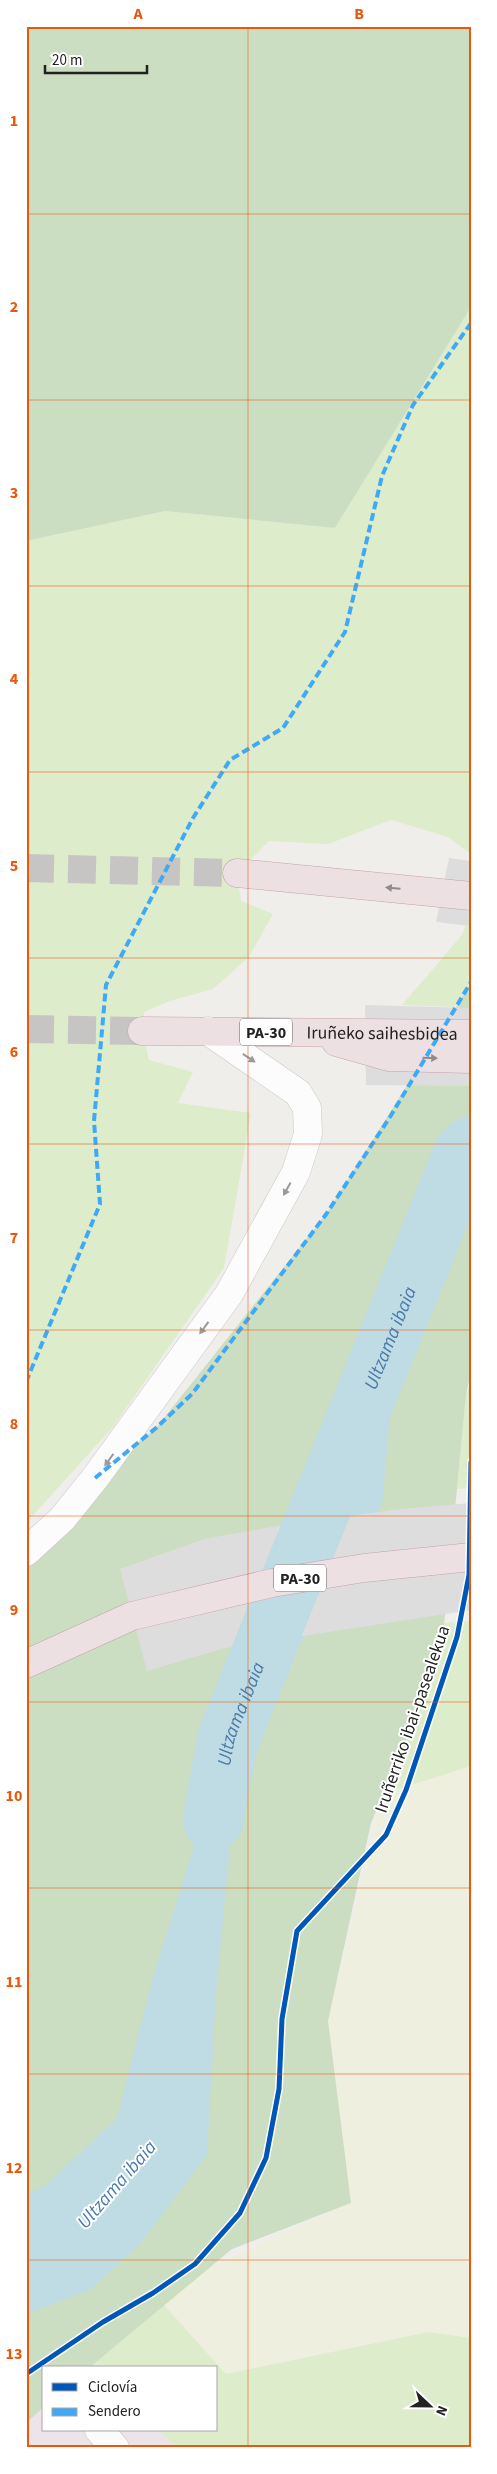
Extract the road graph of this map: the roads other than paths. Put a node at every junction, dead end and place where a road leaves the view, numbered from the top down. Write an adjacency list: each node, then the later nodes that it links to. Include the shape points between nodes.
1 (237, 873): 2 (highway, one-way to 1)
2 (471, 896)
3 (142, 1030): 4 (highway, Iruñeko saihesbidea / PA-30)
4 (208, 1031): 6 (highway, Iruñeko saihesbidea / PA-30, via 304,1033); 8 (street, one-way to 8, via 298,1093 307,1108 308,1134 296,1172 229,1294 95,1478 62,1519)
5 (471, 1034): 6 (highway, Iruñeko saihesbidea / PA-30)
6 (389, 1045): 7 (highway, one-way to 7)
7 (471, 1059)
8 (26, 1552)
9 (471, 1557): 10 (highway, PA-30, bridge, via 272,1582 132,1616)
10 (26, 1664)
11 (101, 2432): 12 (street)
12 (115, 2448)

